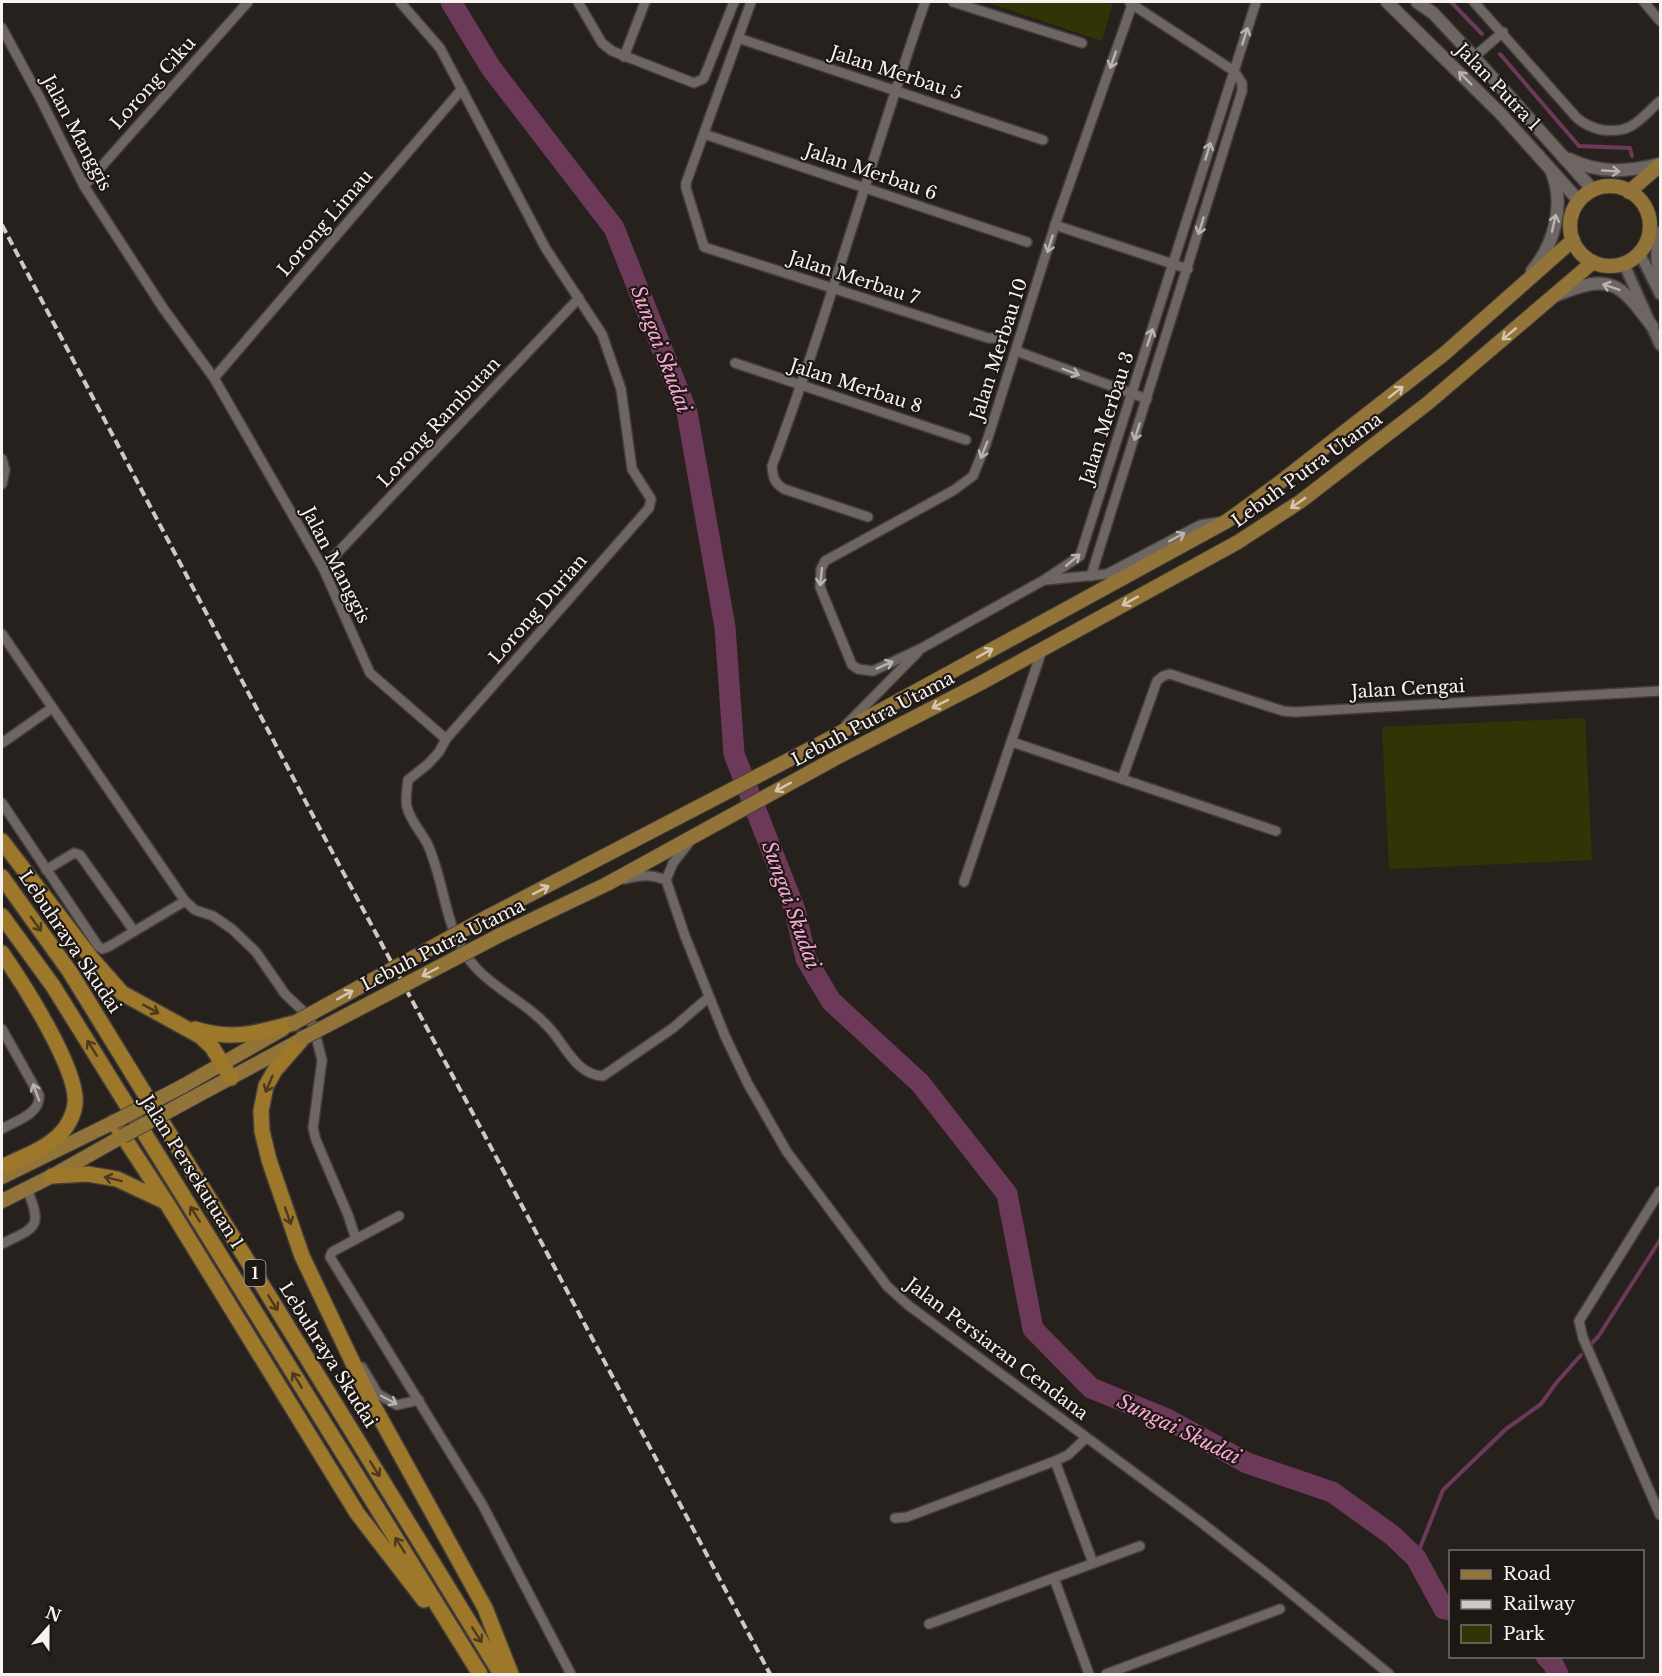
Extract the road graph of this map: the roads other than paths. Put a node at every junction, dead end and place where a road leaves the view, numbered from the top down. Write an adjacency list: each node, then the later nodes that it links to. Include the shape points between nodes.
1 (248, 2): 31 (street, Lorong Ciku)
2 (400, 2): 23 (street, via 440,48)
3 (578, 2): 20 (street, via 602,43)
4 (645, 2): 20 (street)
5 (734, 2): 20 (street, via 699,82 689,82)
6 (751, 2): 18 (street)
7 (925, 2): 24 (street)
8 (953, 2): 19 (street)
9 (1256, 2): 22 (street, Jalan Merbau 3, one-way to 9)
10 (1388, 2): 30 (main road, Jalan Putra 1, one-way to 10)
11 (1417, 2): 21 (main road, Jalan Putra 1)
12 (1474, 2): 17 (street)
13 (1644, 2): 15 (street)
14 (1130, 3): 22 (street); 38 (street, Jalan Merbau 10, one-way to 38)
15 (1660, 21)
16 (2, 28): 31 (street, Jalan Manggis)
17 (1503, 32): 21 (street); 25 (street, via 1588,126 1626,130)
18 (738, 38): 24 (street, Jalan Merbau 5); 26 (street)
19 (1082, 43)
20 (624, 57)
21 (1474, 57): 28 (main road, Jalan Putra 1)
22 (1234, 71): 44 (street, Jalan Merbau 3, one-way to 22); 46 (street, one-way to 46, via 1242,91)
23 (462, 89): 52 (street, via 546,249); 58 (street, Lorong Limau)
24 (895, 90): 27 (street, Jalan Merbau 5); 32 (street)
25 (1660, 101)
26 (704, 134): 32 (street, Jalan Merbau 6); 48 (street, Jalan Merbau 7, via 686,188 704,247)
27 (1042, 140)
28 (1563, 156): 29 (main road, one-way to 29, via 1584,166 1615,172); 33 (main road, Jalan Putra 1)
29 (1660, 165): 34 (main road)
30 (1549, 166): 35 (main road, Jalan Putra 1); 49 (main road, one-way to 30, via 1545,253 1556,220 1556,184)
31 (84, 186): 58 (street, Jalan Manggis)
32 (865, 187): 41 (street, Jalan Merbau 6); 48 (street)
33 (1593, 190): 34 (main road, via 1617,187); 35 (main road)
34 (1629, 192): 37 (main road, via 1639,199)
35 (1579, 201): 40 (main road, via 1570,220)
36 (1660, 206): 37 (main road)
37 (1648, 216): 42 (main road, via 1649,235)
38 (1055, 225): 44 (street); 56 (street, Jalan Merbau 10, one-way to 56)
39 (1660, 233): 47 (main road, via 1656,248)
40 (1573, 240): 43 (main road, via 1584,257); 49 (main road, Lebuh Putra Utama)
41 (1028, 242)
42 (1640, 252): 45 (main road); 50 (street)
43 (1593, 262): 45 (main road); 51 (main road, Lebuh Putra Utama)
44 (1173, 264): 46 (street); 60 (street, Jalan Merbau 3, one-way to 44)
45 (1624, 264): 53 (street)
46 (1188, 269): 61 (street)
47 (1660, 277)
48 (834, 288): 54 (street, Jalan Merbau 7); 59 (street)
49 (1515, 291): 66 (main road, Lebuh Putra Utama, one-way to 49, via 1438,359)
50 (1660, 294)
51 (1553, 297): 53 (main road, one-way to 51, via 1631,298 1609,285 1581,285); 73 (main road, Lebuh Putra Utama, one-way to 73, via 1428,404 1300,501 1238,542)
52 (579, 298): 67 (street, Lorong Rambutan); 77 (street, Lorong Durian, via 602,334 621,389 632,469 651,499 649,508)
53 (1652, 326): 55 (street)
54 (994, 338)
55 (1660, 345)
56 (1017, 351): 60 (street, one-way to 60); 70 (street, Jalan Merbau 10, one-way to 70, via 973,476 825,561 820,587)
57 (735, 363): 59 (street, Jalan Merbau 8)
58 (213, 378): 67 (street, Jalan Manggis)
59 (802, 385): 62 (street, Jalan Merbau 8); 65 (street, via 772,466 773,477 784,489)
60 (1132, 394): 61 (street); 69 (street, Jalan Merbau 3, one-way to 60, via 1080,556)
61 (1147, 399): 68 (street, one-way to 68)
62 (966, 440)
63 (2, 459): 64 (street)
64 (2, 484)
65 (868, 517)
66 (1227, 521): 68 (street, one-way to 66, via 1107,574 1200,525); 76 (main road, Lebuh Putra Utama, one-way to 66)
67 (323, 568): 77 (street, Jalan Manggis, via 370,673)
68 (1091, 576): 69 (street)
69 (1044, 580): 72 (street, Jalan Merbau 3)
70 (835, 625): 72 (street, Jalan Merbau 3, one-way to 72, via 852,665 858,669 873,671)
71 (2, 634): 75 (street)
72 (922, 648): 76 (street)
73 (1042, 650): 78 (street); 83 (main road, Lebuh Putra Utama, one-way to 83)
74 (1660, 691): 80 (street, Jalan Cengai, via 1295,712 1170,674 1157,681)
75 (52, 708): 79 (street); 90 (street)
76 (837, 734): 97 (main road, Lebuh Putra Utama, one-way to 76, bridge)
77 (446, 739): 95 (street, via 428,764 408,780 406,795 408,809 441,879 451,927 478,969 551,1029 577,1064 592,1076 603,1076 673,1028)
78 (1012, 742): 80 (street); 88 (street)
79 (2, 743)
80 (1122, 780): 82 (street)
81 (2, 803): 85 (street)
82 (1276, 831)
83 (701, 832): 87 (street, via 681,851); 89 (main road, Lebuh Putra Utama)
84 (2, 841): 91 (highway)
85 (46, 870): 91 (street); 93 (street, via 74,853 80,855)
86 (2, 877): 127 (highway, Lebuhraya Skudai / 1, one-way to 127, via 70,972)
87 (666, 880): 89 (street, via 639,875); 95 (street, Jalan Persiaran Cendana)
88 (964, 882)
89 (607, 884): 99 (main road, Lebuh Putra Utama, one-way to 99, bridge)
90 (184, 901): 93 (street); 113 (street, via 232,929 256,952 313,1025 322,1060 316,1140)
91 (65, 911): 93 (street, via 102,949); 96 (highway, one-way to 96, via 92,959 122,993)
92 (2, 916): 126 (highway, Jalan Persekutuan 1 / 1, one-way to 92, via 53,986)
93 (134, 931)
94 (2, 953): 105 (highway, via 30,994 68,1070 75,1104 62,1133)
95 (709, 997): 117 (street, Jalan Persiaran Cendana, via 748,1084 787,1152 887,1286)
96 (175, 1022): 97 (highway, via 213,1034 247,1035); 100 (highway, via 200,1036)
97 (294, 1023): 100 (main road, Lebuh Putra Utama)
98 (2, 1029): 103 (street, one-way to 98, via 39,1104 39,1095)
99 (303, 1038): 101 (main road, Lebuh Putra Utama); 115 (highway, one-way to 115, via 266,1086 262,1131 268,1160 302,1256)
100 (223, 1062): 101 (highway); 102 (main road, Lebuh Putra Utama, bridge)
101 (231, 1077): 104 (main road, Lebuh Putra Utama, bridge)
102 (114, 1122): 104 (highway); 107 (main road, Lebuh Putra Utama)
103 (2, 1129)
104 (123, 1136): 106 (main road, Lebuh Putra Utama); 111 (highway)
105 (2, 1167)
106 (52, 1176): 108 (main road, Lebuh Putra Utama); 111 (highway, one-way to 106, via 117,1179 88,1174)
107 (2, 1177)
108 (27, 1188): 110 (main road, Lebuh Putra Utama); 114 (street, via 36,1215 34,1225)
109 (1660, 1191): 119 (street, via 1578,1321)
110 (2, 1201)
111 (166, 1202): 126 (highway, via 357,1513)
112 (399, 1216): 113 (street)
113 (356, 1239): 116 (street, via 330,1257)
114 (2, 1244)
115 (324, 1300): 116 (street, one-way to 116, via 378,1394 397,1405); 128 (highway, via 372,1403 484,1608)
116 (419, 1400): 129 (street, via 483,1503)
117 (1086, 1438): 118 (street); 132 (street, Jalan Persiaran Cendana, via 1262,1570)
118 (1055, 1461): 120 (street, via 907,1517); 122 (street)
119 (1660, 1515)
120 (895, 1518)
121 (1140, 1546): 122 (street)
122 (1093, 1563): 123 (street)
123 (1054, 1578): 125 (street); 130 (street)
124 (1280, 1610): 131 (street)
125 (929, 1624)
126 (478, 1670)
127 (501, 1674)
128 (511, 1674)
129 (571, 1674)
130 (1089, 1674)
131 (1106, 1674)
132 (1389, 1674)

